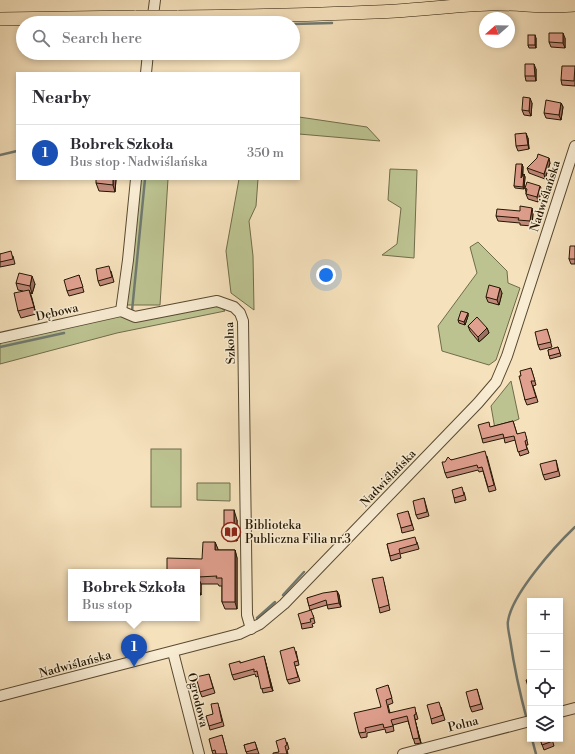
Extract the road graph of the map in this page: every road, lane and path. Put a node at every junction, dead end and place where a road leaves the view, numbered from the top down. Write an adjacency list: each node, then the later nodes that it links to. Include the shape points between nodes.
1 (155, 0): 4 (street)
2 (568, 5): 3 (main road); 5 (main road, bridge, via 489,4 398,11)
3 (575, 10)
4 (153, 16)
5 (247, 16)
6 (0, 19): 7 (main road, bridge)
7 (16, 19)
8 (147, 60): 9 (street)
9 (146, 72)
10 (575, 146): 14 (street, Nadwiślańska, via 507,356 496,382 284,604)
11 (136, 180): 12 (street)
12 (121, 311): 13 (street, Dębowa); 14 (street, Szkolna, via 135,317 217,301 234,307 243,320 247,615)
13 (0, 338)
14 (251, 629): 15 (street, Nadwiślańska)
15 (172, 652): 16 (street, Nadwiślańska); 20 (street, Ogrodowa)
16 (0, 696)
17 (575, 708): 18 (street)
18 (563, 711)
19 (527, 721): 21 (street, Polna)
20 (199, 754)
21 (403, 754)

